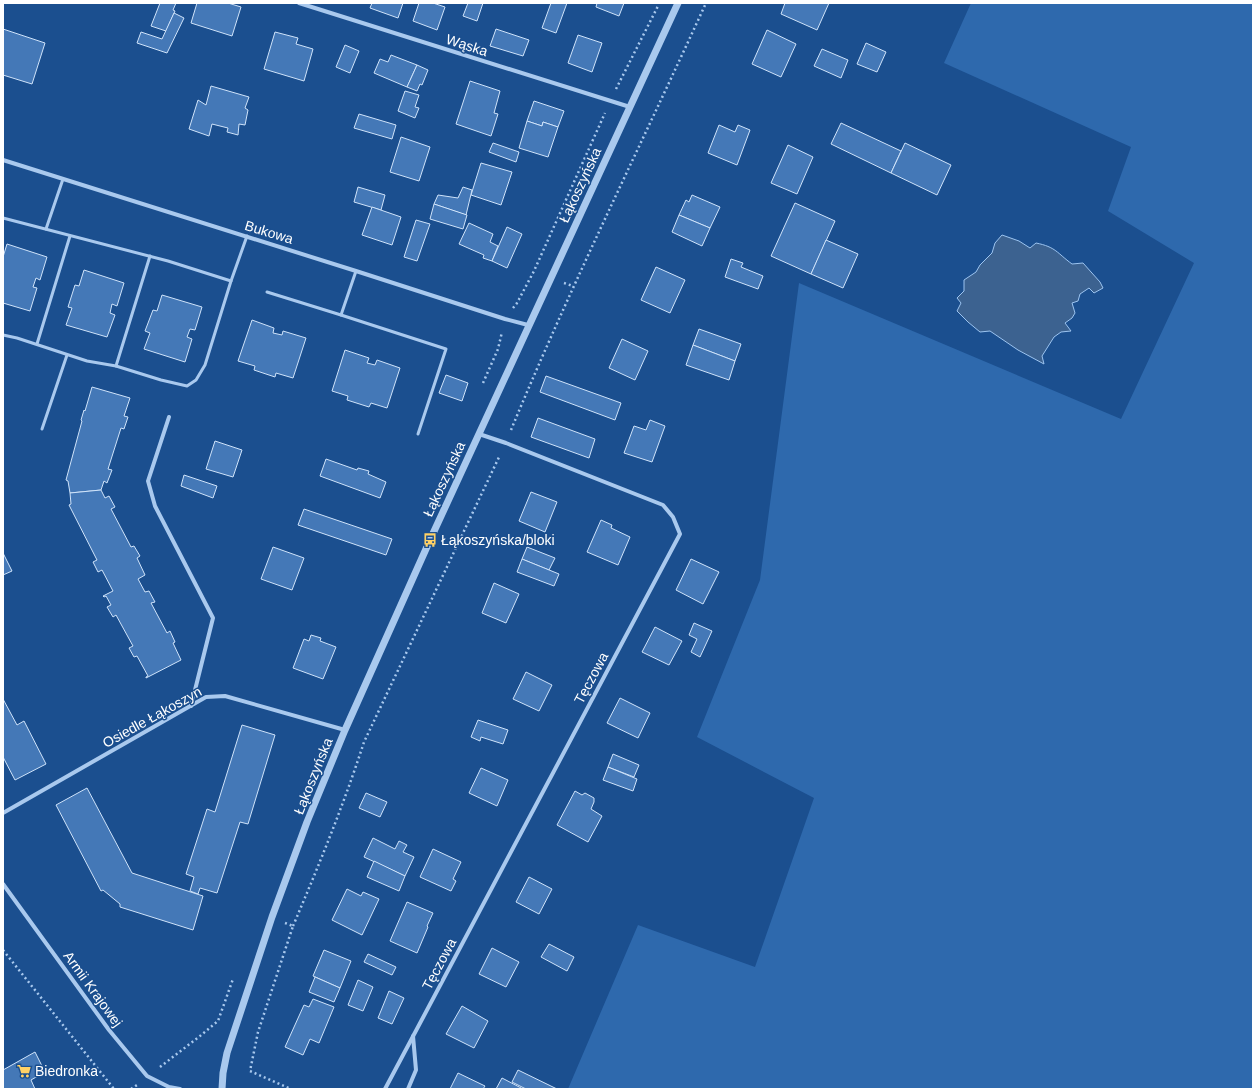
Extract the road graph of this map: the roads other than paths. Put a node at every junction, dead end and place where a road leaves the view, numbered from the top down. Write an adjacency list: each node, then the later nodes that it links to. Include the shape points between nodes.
1 (299, 3): 3 (street, Wąska)
2 (678, 3): 3 (street, Łąkoszyńska)
3 (630, 107): 15 (street, Łąkoszyńska)
4 (3, 160): 5 (street, Bukowa)
5 (63, 179): 7 (lane); 9 (street, Bukowa)
6 (3, 218): 7 (lane)
7 (46, 228): 8 (lane)
8 (70, 236): 10 (lane); 17 (lane)
9 (247, 236): 11 (street, Bukowa); 12 (lane)
10 (150, 256): 12 (lane); 19 (lane)
11 (356, 271): 14 (lane); 15 (street, Bukowa)
12 (231, 281): 19 (lane, via 206,365 196,380 187,386)
13 (267, 292): 14 (lane)
14 (341, 315): 22 (lane, via 446,349)
15 (528, 325): 23 (street, Łąkoszyńska)
16 (3, 335): 17 (lane)
17 (37, 344): 18 (lane)
18 (67, 355): 19 (lane); 21 (lane)
19 (116, 366)
20 (169, 417): 24 (street, via 148,481 155,506 213,618)
21 (42, 428)
22 (418, 434)
23 (479, 434): 25 (street, Łąkoszyńska); 28 (street, Tęczowa, via 663,504 673,517 680,534)
24 (191, 706): 25 (street, Osiedle Łąkoszyn, via 206,697 225,696); 26 (street, Osiedle Łąkoszyn)
25 (345, 730): 30 (street, Łąkoszyńska, via 272,917 227,1053)
26 (3, 813)
27 (3, 884): 29 (street, Armii Krajowej, via 109,1030 147,1076 169,1087)
28 (413, 1036): 31 (street, Tęczowa); 32 (street, via 416,1070)
29 (180, 1089)
30 (222, 1089)
31 (385, 1089)
32 (408, 1089)

